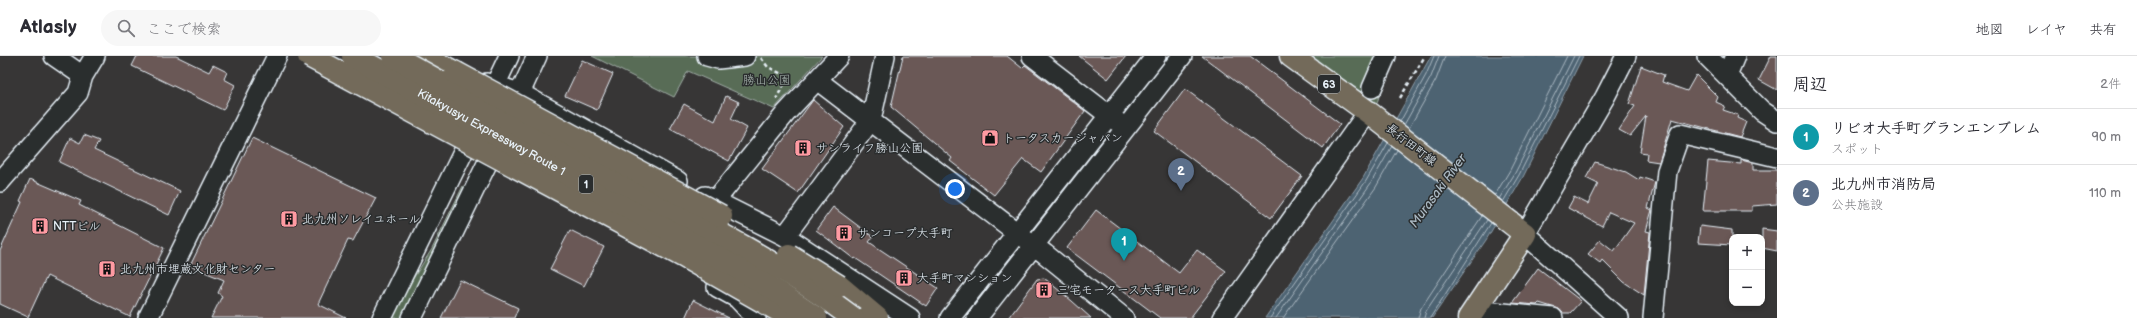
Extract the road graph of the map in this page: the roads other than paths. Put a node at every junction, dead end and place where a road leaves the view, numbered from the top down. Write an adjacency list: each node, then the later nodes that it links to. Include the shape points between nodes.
1 (54, 56): 25 (street)
2 (95, 56): 25 (street)
3 (277, 56): 46 (street)
4 (309, 56): 50 (main road, bridge, via 683,256)
5 (327, 56): 35 (street)
6 (353, 56): 52 (main road, Kitakyusyu Expressway Route 1 / 1, bridge, via 737,267)
7 (393, 56): 53 (main road, Kitakyusyu Expressway Route 1 / 1, bridge, via 749,248 789,272)
8 (413, 56): 28 (street, via 441,71)
9 (423, 56): 55 (main road, bridge, via 768,242 839,286)
10 (509, 56): 28 (street)
11 (536, 56): 29 (street)
12 (707, 56): 13 (street, via 718,59)
13 (745, 56)
14 (839, 56): 26 (street)
15 (885, 56): 32 (street)
16 (1032, 56): 31 (street)
17 (1156, 56): 31 (street)
18 (1182, 56): 34 (street)
19 (1291, 56): 30 (main road, 長行田町線 / 63)
20 (1386, 56): 27 (street)
21 (1626, 56): 42 (street, via 1605,98)
22 (1707, 56): 24 (street)
23 (1735, 56): 24 (street)
24 (1727, 75): 33 (street, via 1762,111)
25 (84, 76): 39 (street, via 78,93)
26 (817, 80): 32 (street); 40 (street, via 786,113)
27 (1372, 88)
28 (493, 92): 29 (street); 35 (street)
29 (516, 101): 36 (street); 40 (street); 54 (street)
30 (1368, 112): 42 (main road, 長行田町線 / 63); 60 (street)
31 (1110, 116): 34 (street); 41 (street)
32 (871, 120): 41 (street); 43 (street)
33 (1777, 120)
34 (1126, 128): 44 (street)
35 (472, 133): 36 (street); 47 (street)
36 (495, 146): 38 (street); 51 (street)
37 (1777, 157): 63 (street, via 1680,134 1667,171)
38 (487, 163): 48 (street); 49 (street, via 737,298)
39 (0, 182)
40 (715, 202): 43 (street)
41 (1017, 233): 44 (street); 57 (street)
42 (1525, 234): 45 (main road); 62 (street)
43 (785, 236): 56 (street)
44 (1033, 245): 58 (street); 59 (street)
45 (1472, 314): 61 (street)
46 (148, 318)
47 (382, 318)
48 (412, 318)
49 (756, 318)
50 (792, 318)
51 (808, 318)
52 (816, 318)
53 (853, 318)
54 (873, 318)
55 (877, 318)
56 (910, 318)
57 (950, 318)
58 (977, 318)
59 (1124, 318)
60 (1222, 318)
61 (1553, 318)
62 (1619, 318)
63 (1653, 318)

